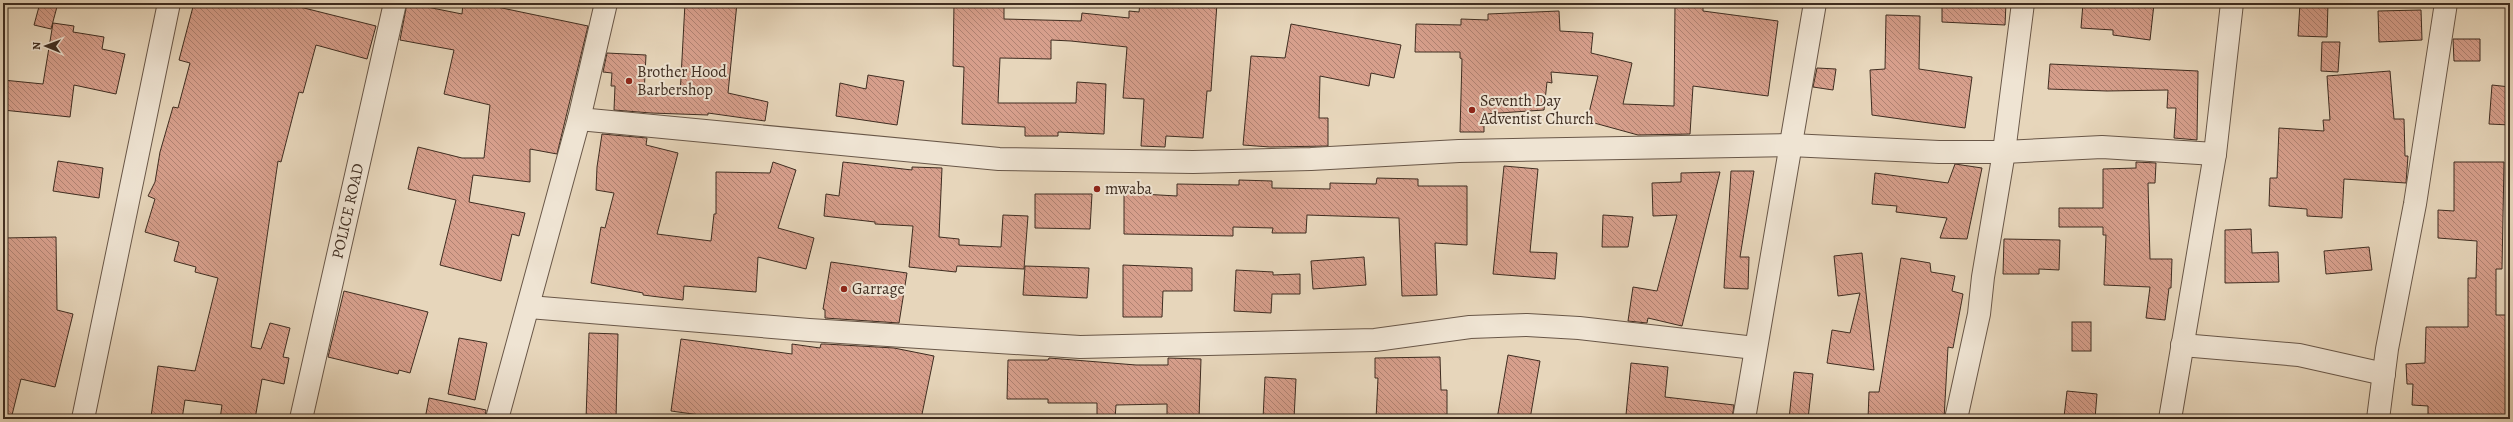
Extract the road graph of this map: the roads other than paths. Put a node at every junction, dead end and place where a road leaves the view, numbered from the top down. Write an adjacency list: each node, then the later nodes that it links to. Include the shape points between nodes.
1 (169, 3): 16 (street)
2 (394, 3): 17 (street, POLICE ROAD)
3 (606, 3): 8 (street)
4 (1815, 3): 9 (street)
5 (2023, 3): 10 (street)
6 (2232, 3): 11 (street)
7 (2446, 3): 15 (street, via 2415,204)
8 (579, 119): 9 (street, via 1006,159 1193,162 1459,151); 12 (street)
9 (1790, 145): 10 (street, via 1939,152); 14 (street)
10 (2004, 152): 11 (street, via 2102,147); 20 (street, via 1979,314)
11 (2215, 154): 13 (street)
12 (529, 306): 14 (street, via 809,330 1080,347 1375,340 1470,327 1527,325 1579,328); 18 (street)
13 (2182, 345): 15 (street, via 2299,355); 21 (street)
14 (1756, 348): 19 (street)
15 (2384, 374): 22 (street)
16 (83, 419)
17 (301, 419)
18 (497, 419)
19 (1744, 419)
20 (1956, 419)
21 (2170, 419)
22 (2378, 419)

